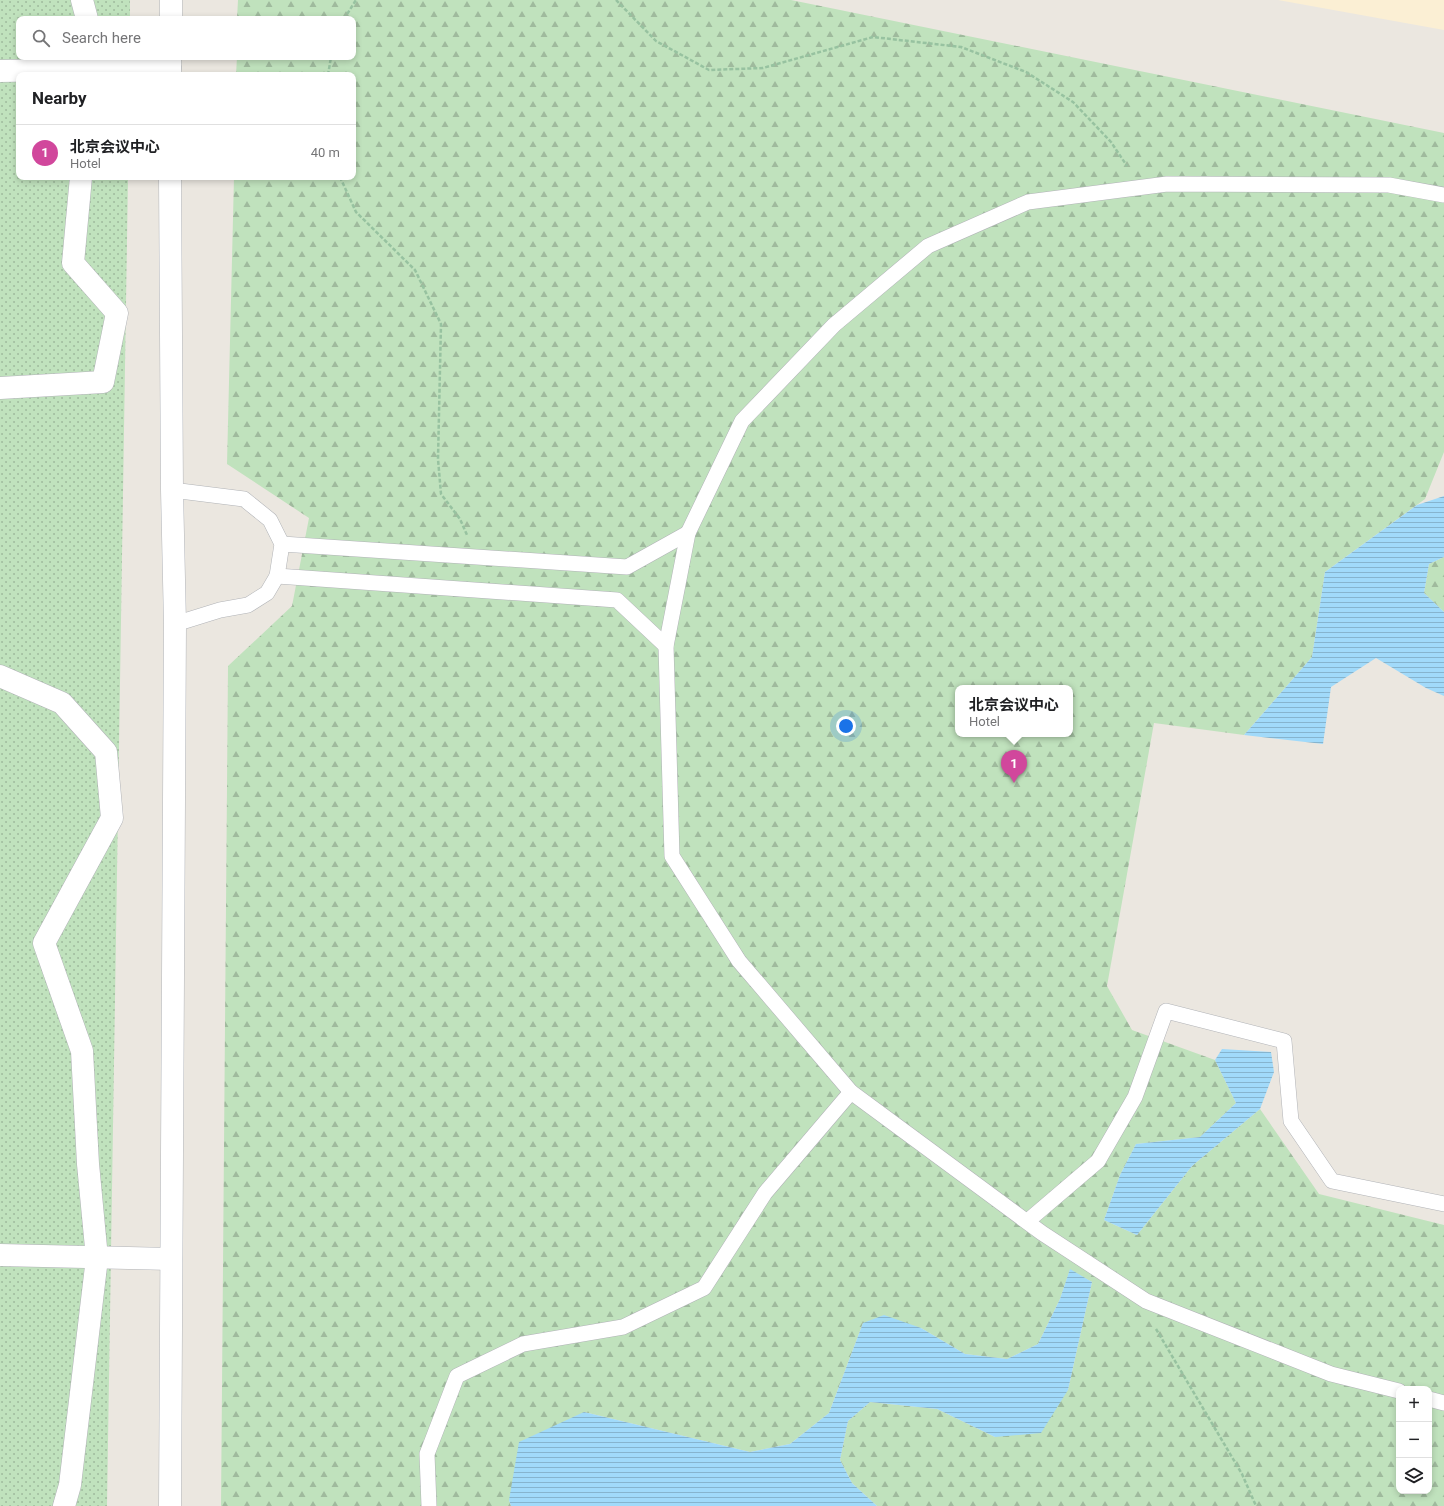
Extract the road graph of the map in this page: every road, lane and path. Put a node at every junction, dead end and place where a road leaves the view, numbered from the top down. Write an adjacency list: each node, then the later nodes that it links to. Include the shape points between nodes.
1 (82, 0): 5 (street)
2 (171, 0): 6 (street)
3 (356, 0): 7 (path)
4 (616, 0): 16 (path, via 656,41 709,70 763,68 873,37 961,47 1026,72 1072,102 1111,142)
5 (86, 16)
6 (171, 16)
7 (346, 16)
8 (330, 60): 12 (path)
9 (91, 67): 10 (street); 11 (street)
10 (170, 67)
11 (0, 72)
12 (328, 72)
13 (81, 180): 18 (street, via 73,263 117,313 103,382)
14 (170, 180): 19 (street)
15 (341, 180): 22 (path, via 356,212 415,270 440,324 438,459 441,494 460,519)
16 (1141, 187): 17 (lane, via 1167,184 1389,186); 20 (lane, via 1028,202 928,246 834,325 742,421)
17 (1444, 195)
18 (0, 388)
19 (172, 490): 21 (lane, via 244,499 270,520); 24 (street)
20 (688, 533): 22 (lane, via 627,567); 25 (lane)
21 (282, 544): 22 (lane); 23 (lane)
22 (476, 557)
23 (277, 576): 24 (lane, via 267,593 248,605 220,610); 25 (lane, via 617,600)
24 (175, 624): 32 (street)
25 (666, 646): 27 (lane, via 672,856 739,960)
26 (0, 676): 31 (street, via 62,703 106,752 112,818 44,943 82,1051 88,1164)
27 (851, 1092): 34 (lane, via 1042,1233 1146,1301 1331,1374); 39 (lane, via 765,1193 704,1288 623,1328 523,1344 457,1376 427,1454)
28 (1444, 1204): 29 (lane, via 1332,1181 1291,1121 1284,1041 1166,1011 1135,1096 1098,1162)
29 (1030, 1219)
30 (0, 1255): 31 (street)
31 (97, 1258): 32 (street); 37 (street, via 70,1485)
32 (171, 1259): 38 (street)
33 (1152, 1322): 40 (path, via 1242,1474)
34 (1396, 1390)
35 (1432, 1400): 36 (lane)
36 (1444, 1402)
37 (64, 1506)
38 (170, 1506)
39 (428, 1506)
40 (1256, 1506)

